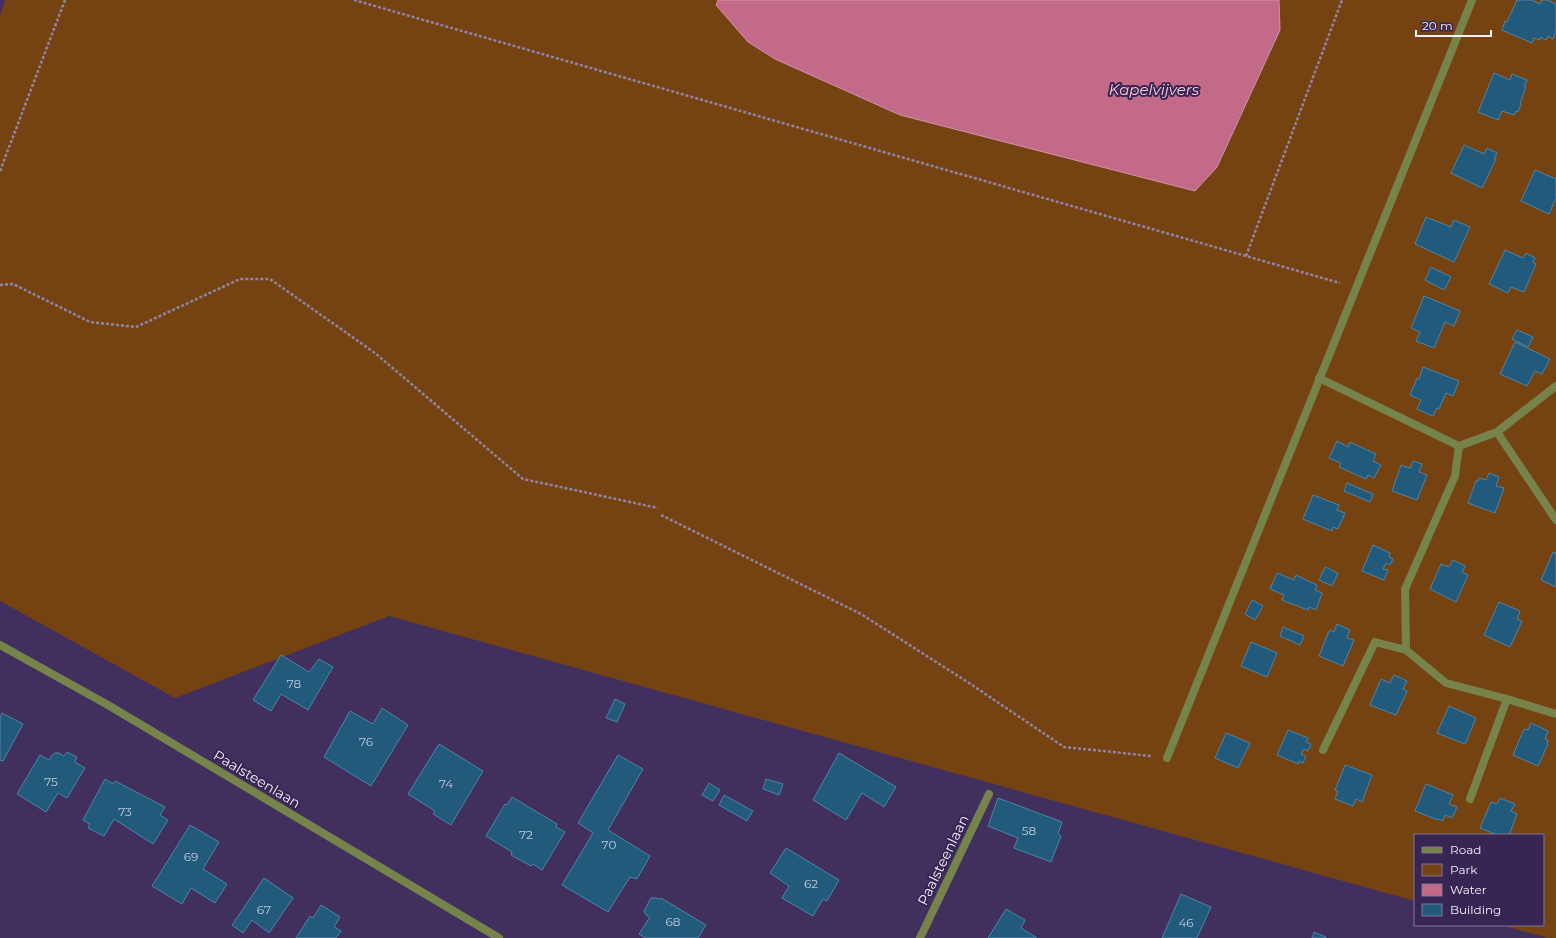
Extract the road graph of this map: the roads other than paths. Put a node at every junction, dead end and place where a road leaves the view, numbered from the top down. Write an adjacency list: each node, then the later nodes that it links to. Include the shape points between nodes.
1 (1472, 0): 2 (street)
2 (1319, 378): 5 (street); 12 (street)
3 (1556, 386): 4 (street)
4 (1497, 432): 5 (street); 6 (street)
5 (1459, 446): 8 (street, via 1455,476 1405,589)
6 (1556, 520)
7 (0, 645): 15 (street, Paalsteenlaan, via 115,709)
8 (1406, 650): 9 (street, via 1446,683); 11 (street, via 1375,642)
9 (1507, 699): 10 (street); 14 (street)
10 (1556, 714)
11 (1323, 750)
12 (1167, 758)
13 (989, 794): 16 (street, Paalsteenlaan)
14 (1470, 798)
15 (499, 938)
16 (920, 938)

